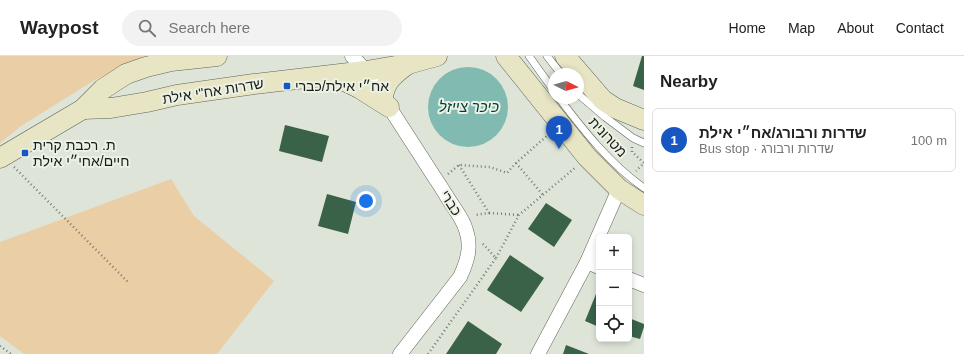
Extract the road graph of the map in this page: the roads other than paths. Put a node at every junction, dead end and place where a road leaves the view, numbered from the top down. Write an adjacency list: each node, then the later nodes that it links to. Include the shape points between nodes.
1 (217, 56): 8 (main road, שדרות אח"י אילת)
2 (352, 56): 11 (street, כברי)
3 (437, 56): 9 (main road, שדרות אח"י אילת)
4 (489, 56): 7 (main road)
5 (547, 56): 10 (lane)
6 (565, 56): 18 (main road, via 604,100 615,108)
7 (515, 58): 13 (lane); 21 (main road, via 560,124 587,157)
8 (171, 59): 17 (main road, שדרות אח"י אילת, via 126,74 103,89)
9 (408, 64): 11 (main road, שדרות אח"י אילת); 15 (main road, via 391,77 384,89)
10 (556, 68)
11 (366, 71): 12 (main road, שדרות אח"י אילת); 15 (street, כברי)
12 (328, 75): 15 (main road); 17 (main road, שדרות אח"י אילת, via 177,95 110,108)
13 (548, 86)
14 (584, 99): 19 (lane, מטרונית, via 633,138)
15 (386, 103): 27 (street, כברי, via 460,217 466,230 469,247 466,265 460,277)
16 (564, 104): 21 (lane, מטרונית)
17 (84, 109): 20 (main road, שדרות אח"י אילת)
18 (644, 120)
19 (644, 143)
20 (1, 157)
21 (624, 183): 22 (lane, מטרונית); 23 (main road); 24 (street)
22 (644, 188)
23 (644, 205)
24 (593, 264): 28 (street)
25 (632, 280): 26 (street)
26 (644, 285)
27 (400, 354)
28 (538, 354)

